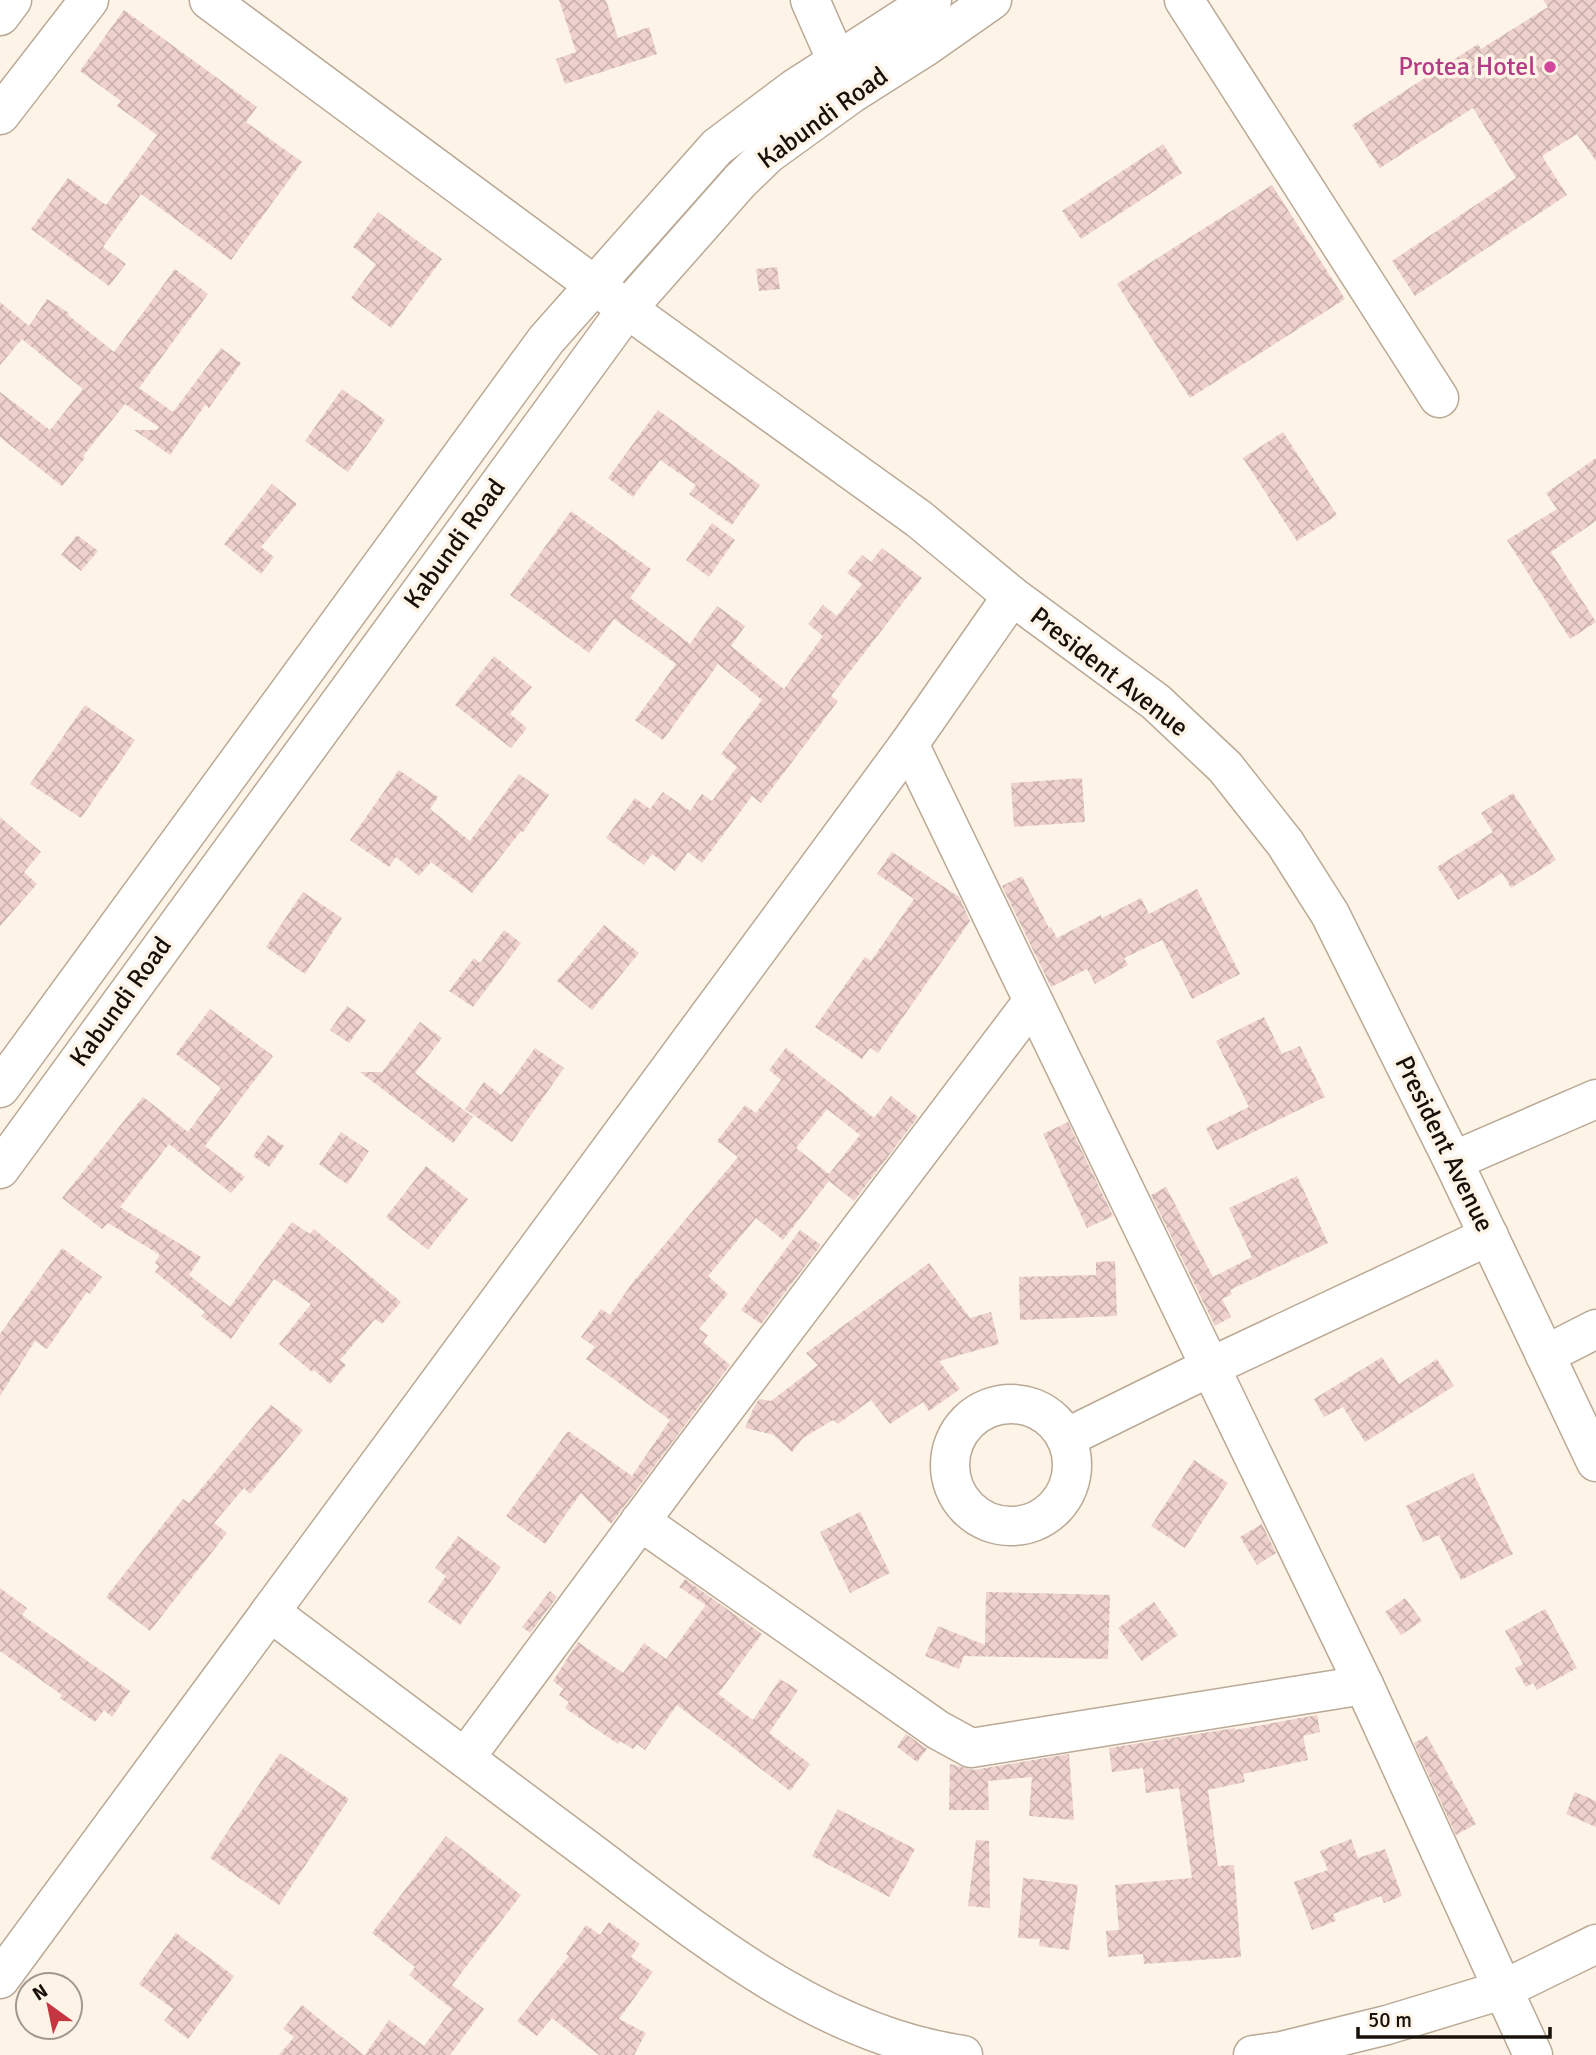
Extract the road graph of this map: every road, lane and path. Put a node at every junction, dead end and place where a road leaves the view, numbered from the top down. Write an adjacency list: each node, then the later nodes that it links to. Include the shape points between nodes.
1 (12, 0): 8 (street)
2 (89, 0): 10 (street)
3 (209, 0): 11 (street, President Avenue)
4 (810, 0): 9 (street)
5 (932, 0): 9 (street, Kabundi Road)
6 (992, 0): 9 (street, Kabundi Road, via 925,47)
7 (1184, 0): 13 (street)
8 (0, 16)
9 (844, 77): 11 (street, Kabundi Road, via 794,89 717,146); 12 (street, Kabundi Road, via 740,181)
10 (0, 115)
11 (594, 285): 12 (street, President Avenue); 14 (street, Kabundi Road, via 546,340)
12 (627, 309): 15 (street, Kabundi Road); 16 (street, President Avenue, via 919,519)
13 (1438, 398)
14 (457, 463): 15 (street); 17 (street, Kabundi Road)
15 (495, 490): 18 (street, Kabundi Road)
16 (1012, 596): 21 (street); 31 (street, President Avenue, via 1156,702 1225,767 1285,843 1329,914)
17 (354, 603): 18 (street); 19 (street, Kabundi Road)
18 (393, 630): 20 (street, Kabundi Road)
19 (273, 714): 20 (street); 22 (street, Kabundi Road)
20 (312, 741): 23 (street, Kabundi Road)
21 (909, 744): 26 (street); 40 (street)
22 (195, 821): 23 (street); 24 (street, Kabundi Road)
23 (234, 848): 25 (street, Kabundi Road)
24 (111, 936): 25 (street); 27 (street, Kabundi Road)
25 (150, 962): 28 (street, Kabundi Road)
26 (1033, 1001): 36 (street); 39 (street)
27 (37, 1038): 28 (street); 29 (street, Kabundi Road)
28 (76, 1065): 32 (street, Kabundi Road)
29 (0, 1088)
30 (1596, 1099): 31 (street)
31 (1453, 1161): 33 (street, President Avenue)
32 (0, 1169)
33 (1489, 1236): 35 (street, President Avenue); 36 (street)
34 (1596, 1329): 35 (street)
35 (1545, 1355): 38 (street, President Avenue)
36 (1210, 1367): 37 (street); 41 (street)
37 (1066, 1438)
38 (1596, 1462)
39 (640, 1521): 41 (street, via 938,1730 971,1748); 42 (street)
40 (270, 1612): 42 (street); 44 (street)
41 (1364, 1685): 45 (street)
42 (465, 1758): 46 (street, via 734,1958 837,2017 929,2050)
43 (1596, 1944): 45 (street)
44 (0, 1979)
45 (1502, 1990): 47 (street, via 1387,2025); 48 (street)
46 (963, 2055)
47 (1253, 2055)
48 (1534, 2055)

